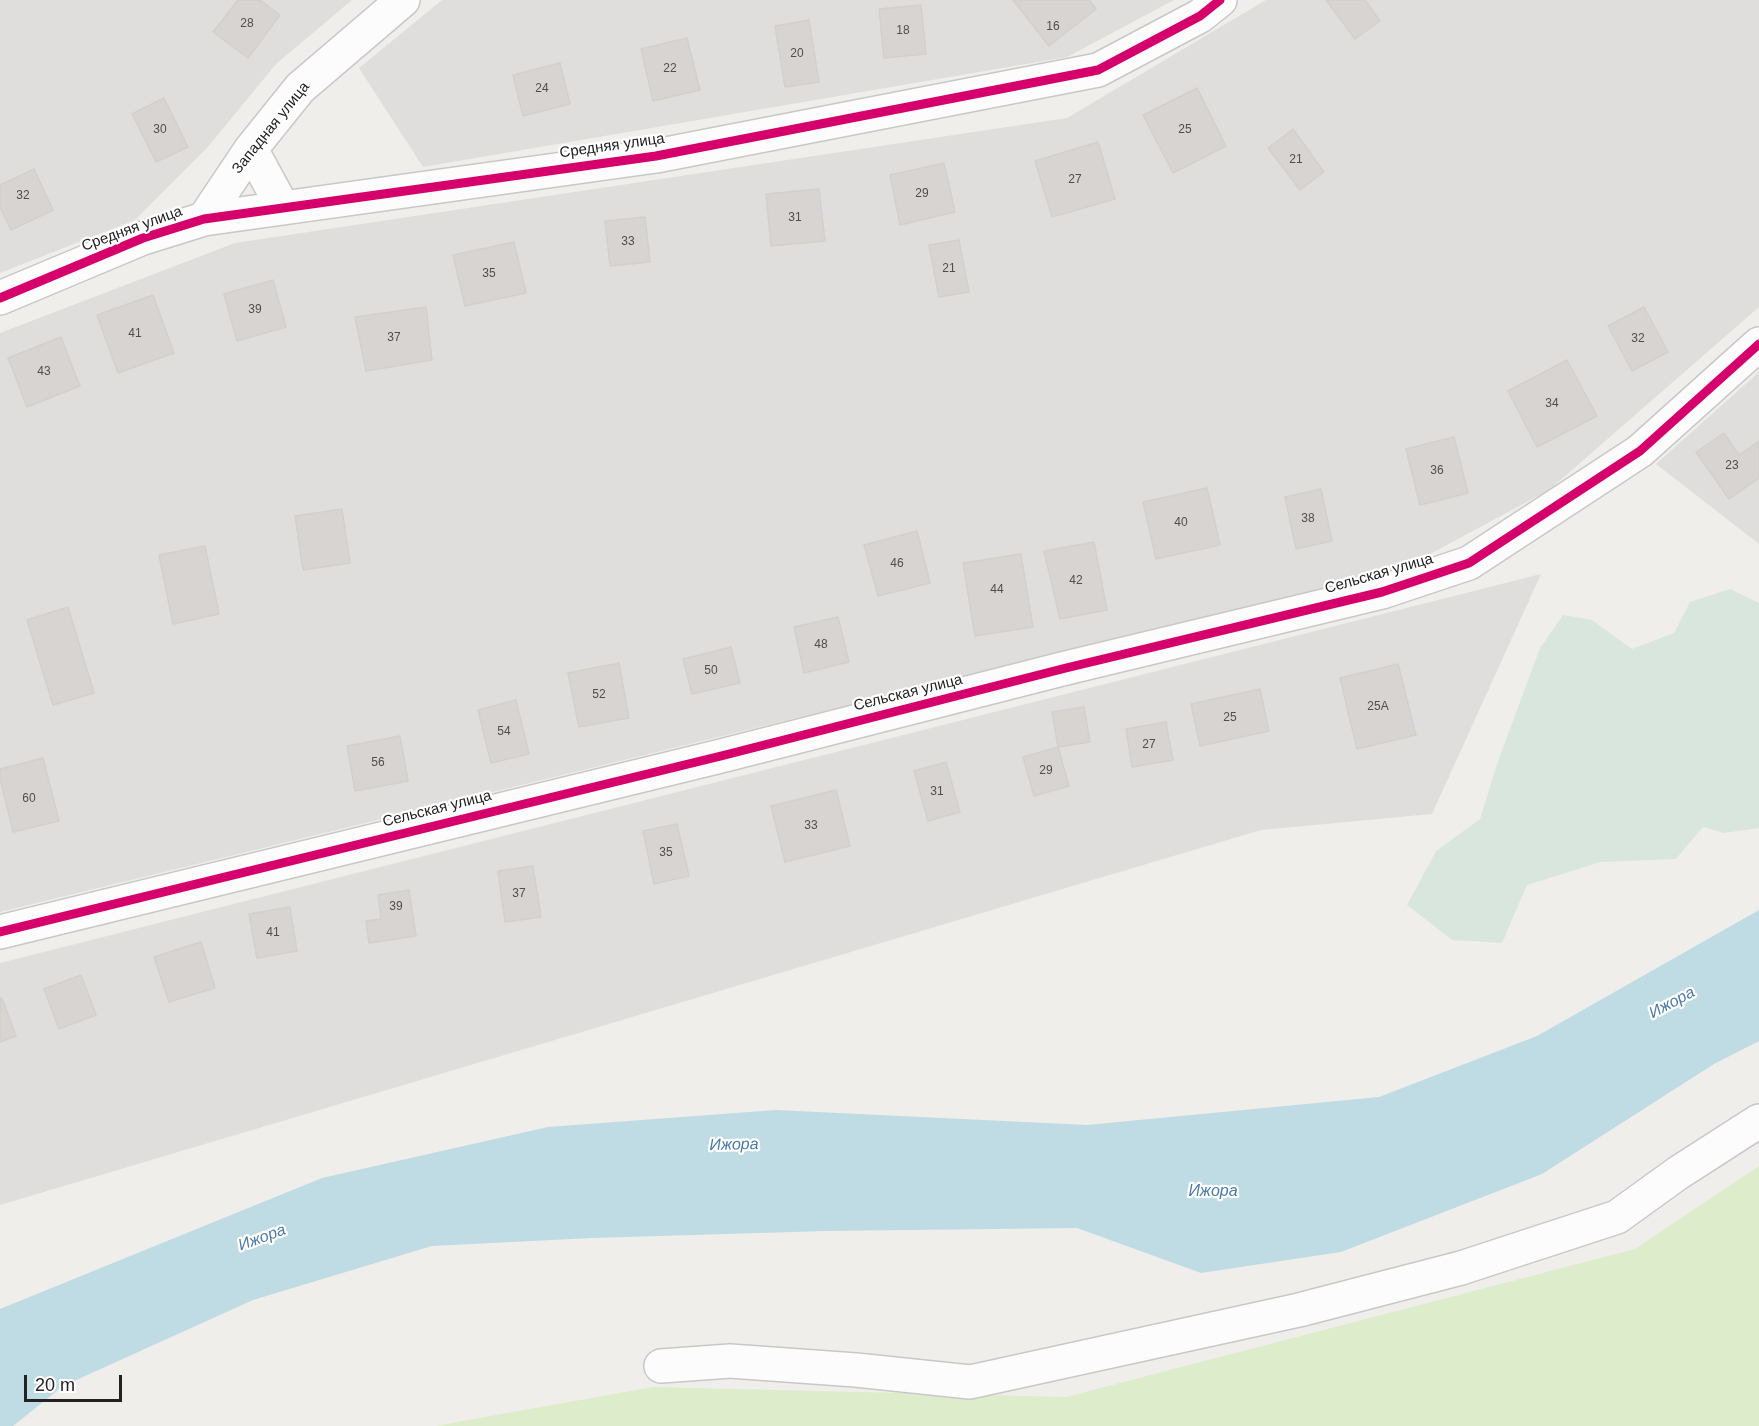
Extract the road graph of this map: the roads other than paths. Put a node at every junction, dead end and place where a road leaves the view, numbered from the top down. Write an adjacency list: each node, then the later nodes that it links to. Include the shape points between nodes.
1 (403, 0): 3 (street, Западная улица, via 300,88)
2 (1220, 0): 4 (street, Средняя улица, via 1200,16 1098,70 656,156)
3 (251, 149): 4 (street); 5 (street, Западная улица)
4 (284, 208): 5 (street, Средняя улица)
5 (204, 219): 6 (street, Средняя улица, via 143,238)
6 (0, 298)
7 (1759, 344): 8 (street, Сельская улица, via 1640,451 1469,563 1382,592)
8 (0, 932)
9 (1759, 1121): 10 (street, via 1617,1217 1461,1268 1287,1312 970,1382 730,1361)
10 (661, 1366)

